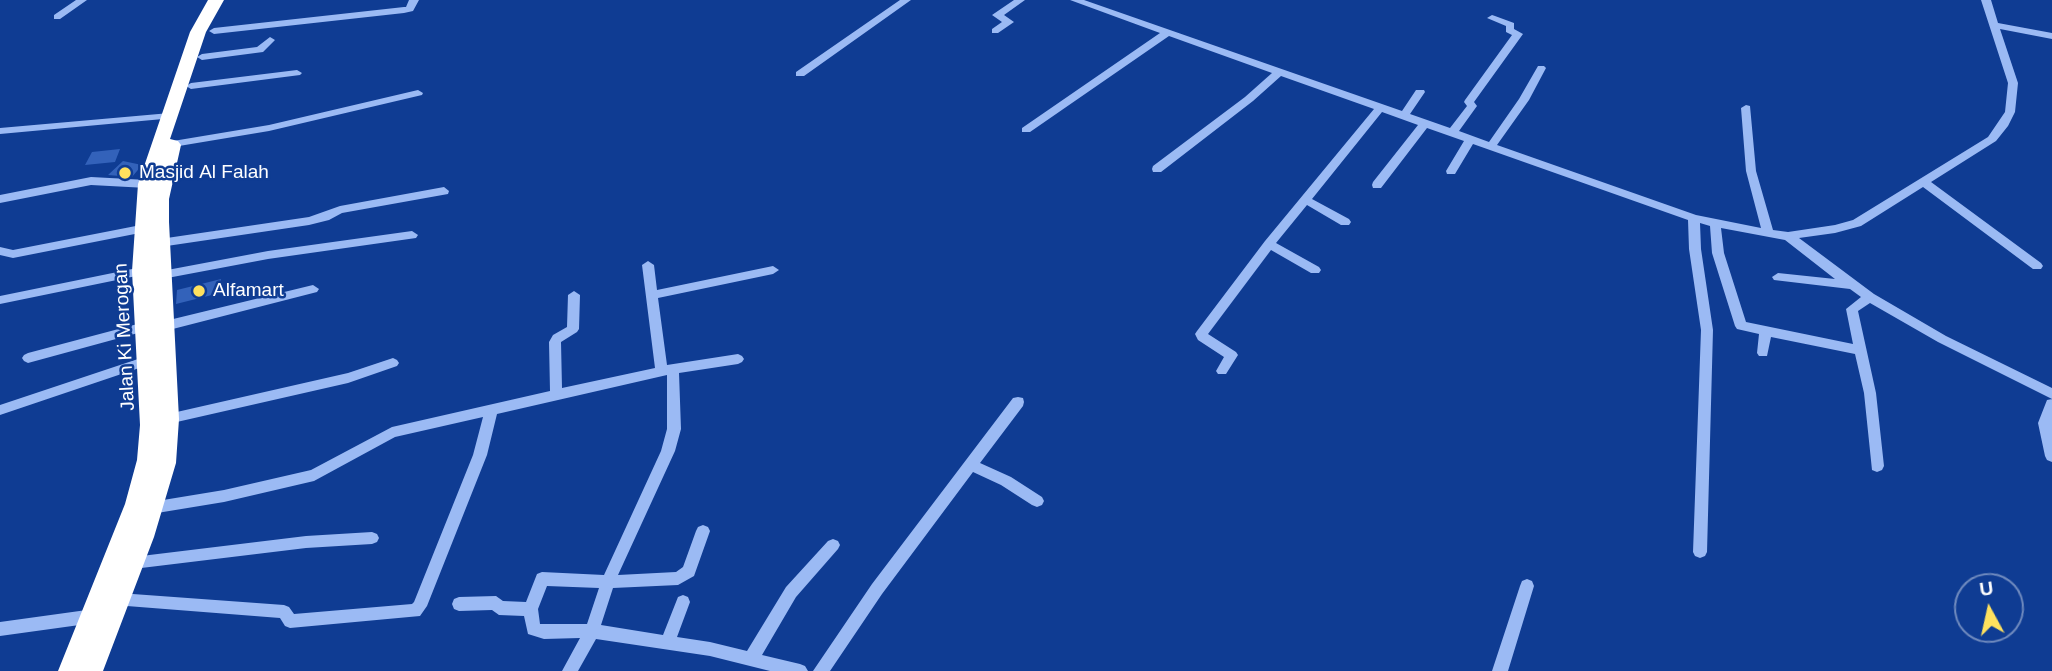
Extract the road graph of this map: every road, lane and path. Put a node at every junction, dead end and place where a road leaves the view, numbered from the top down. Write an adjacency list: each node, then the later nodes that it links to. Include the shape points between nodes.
1 (82, 0): 9 (street)
2 (216, 0): 27 (highway, Jalan Ki Merogan, via 198,32)
3 (230, 0): 12 (highway, Jalan Ki Merogan)
4 (415, 0): 12 (street, via 404,10)
5 (906, 0): 21 (street)
6 (1020, 0): 13 (street, via 997,15 1009,22)
7 (1986, 0): 11 (street)
8 (1079, 1): 14 (street)
9 (57, 17)
10 (1492, 18): 32 (street, via 1511,25 1509,30 1518,34)
11 (1994, 25): 15 (street); 38 (street, via 2013,83 2010,112 1984,145)
12 (214, 31): 17 (highway, Jalan Ki Merogan)
13 (995, 31)
14 (1167, 33): 19 (street); 30 (street)
15 (2052, 36)
16 (270, 40): 17 (street, via 252,52)
17 (202, 57): 22 (highway, Jalan Ki Merogan)
18 (1541, 68): 35 (street, via 1527,101)
19 (1279, 72): 25 (street); 36 (street)
20 (297, 73): 22 (street)
21 (800, 74)
22 (191, 86): 34 (highway, Jalan Ki Merogan)
23 (1420, 92): 28 (street)
24 (418, 93): 34 (street, via 269,128)
25 (1380, 108): 28 (street); 43 (street)
26 (1746, 108): 47 (street, via 1751,171)
27 (170, 116): 31 (street); 39 (highway, Jalan Ki Merogan)
28 (1404, 116): 29 (street)
29 (1425, 123): 32 (street); 40 (street)
30 (1026, 130)
31 (0, 131)
32 (1452, 132): 33 (street)
33 (1471, 138): 35 (street); 37 (street)
34 (173, 144): 48 (highway, Jalan Ki Merogan)
35 (1492, 145): 44 (street)
36 (1157, 169)
37 (1451, 171)
38 (1923, 182): 50 (street, via 1857,223); 54 (street)
39 (147, 184): 42 (street, via 91,181); 48 (highway, Jalan Ki Merogan)
40 (1377, 185)
41 (444, 191): 48 (street, via 340,210 309,221)
42 (0, 199)
43 (1306, 200): 45 (street); 51 (street)
44 (1694, 218): 46 (street); 90 (street, via 1707,330)
45 (1345, 222)
46 (1715, 223): 47 (street); 66 (street, via 1718,253 1741,326)
47 (1768, 233): 50 (street)
48 (153, 235): 52 (street, via 13,254); 57 (highway, Jalan Ki Merogan)
49 (412, 235): 57 (street)
50 (1788, 236): 59 (street)
51 (1269, 244): 56 (street); 74 (street, via 1201,334 1233,355)
52 (0, 251)
53 (648, 265): 62 (street)
54 (2036, 266)
55 (773, 270): 62 (street)
56 (1315, 270)
57 (152, 273): 64 (street); 65 (highway, Jalan Ki Merogan)
58 (1778, 277): 59 (street)
59 (1853, 286): 63 (street)
60 (313, 289): 65 (street)
61 (574, 295): 76 (street, via 573,329 555,342)
62 (652, 295): 73 (street)
63 (1870, 296): 67 (street, via 1852,309); 75 (street, via 1942,339)
64 (0, 300)
65 (155, 327): 69 (street); 71 (highway, Jalan Ki Merogan); 81 (highway, Jalan Ki Merogan)
66 (1765, 330): 67 (street); 68 (street)
67 (1860, 350): 84 (street, via 1870,393)
68 (1763, 353)
69 (28, 358)
70 (738, 359): 73 (street)
71 (147, 361): 79 (street); 98 (highway, Jalan Ki Merogan, via 148,460 137,504)
72 (393, 363): 81 (street, via 348,378)
73 (668, 370): 76 (street); 92 (street, via 674,429 668,451)
74 (1222, 371)
75 (2052, 394)
76 (556, 396): 80 (street)
77 (1018, 402): 83 (street)
78 (2052, 404): 82 (street, via 2045,423)
79 (0, 410)
80 (491, 411): 86 (street, via 392,432 314,475); 94 (street, via 480,455 415,611 290,621 284,612)
81 (168, 419): 86 (highway, Jalan Ki Merogan, via 165,463)
82 (2052, 456)
83 (971, 465): 85 (street); 107 (street)
84 (1877, 466)
85 (1037, 501)
86 (151, 508): 91 (highway, Jalan Ki Merogan)
87 (704, 531): 92 (street, via 684,577)
88 (372, 538): 91 (street)
89 (833, 545): 102 (street, via 791,592)
90 (1700, 552)
91 (133, 563): 94 (highway, Jalan Ki Merogan)
92 (608, 582): 97 (street, via 545,578); 100 (street)
93 (1527, 586): 108 (street)
94 (118, 600): 104 (highway, Jalan Ki Merogan)
95 (683, 602): 101 (street)
96 (460, 604): 97 (street, via 496,603 499,608)
97 (531, 609): 100 (street, via 536,632)
98 (94, 616): 99 (street); 103 (highway, Jalan Ki Merogan)
99 (0, 629)
100 (592, 631): 101 (street); 105 (street)
101 (667, 643): 102 (street)
102 (751, 659): 106 (street)
103 (71, 671)
104 (89, 671)
105 (569, 671)
106 (800, 671)
107 (821, 671)
108 (1500, 671)

